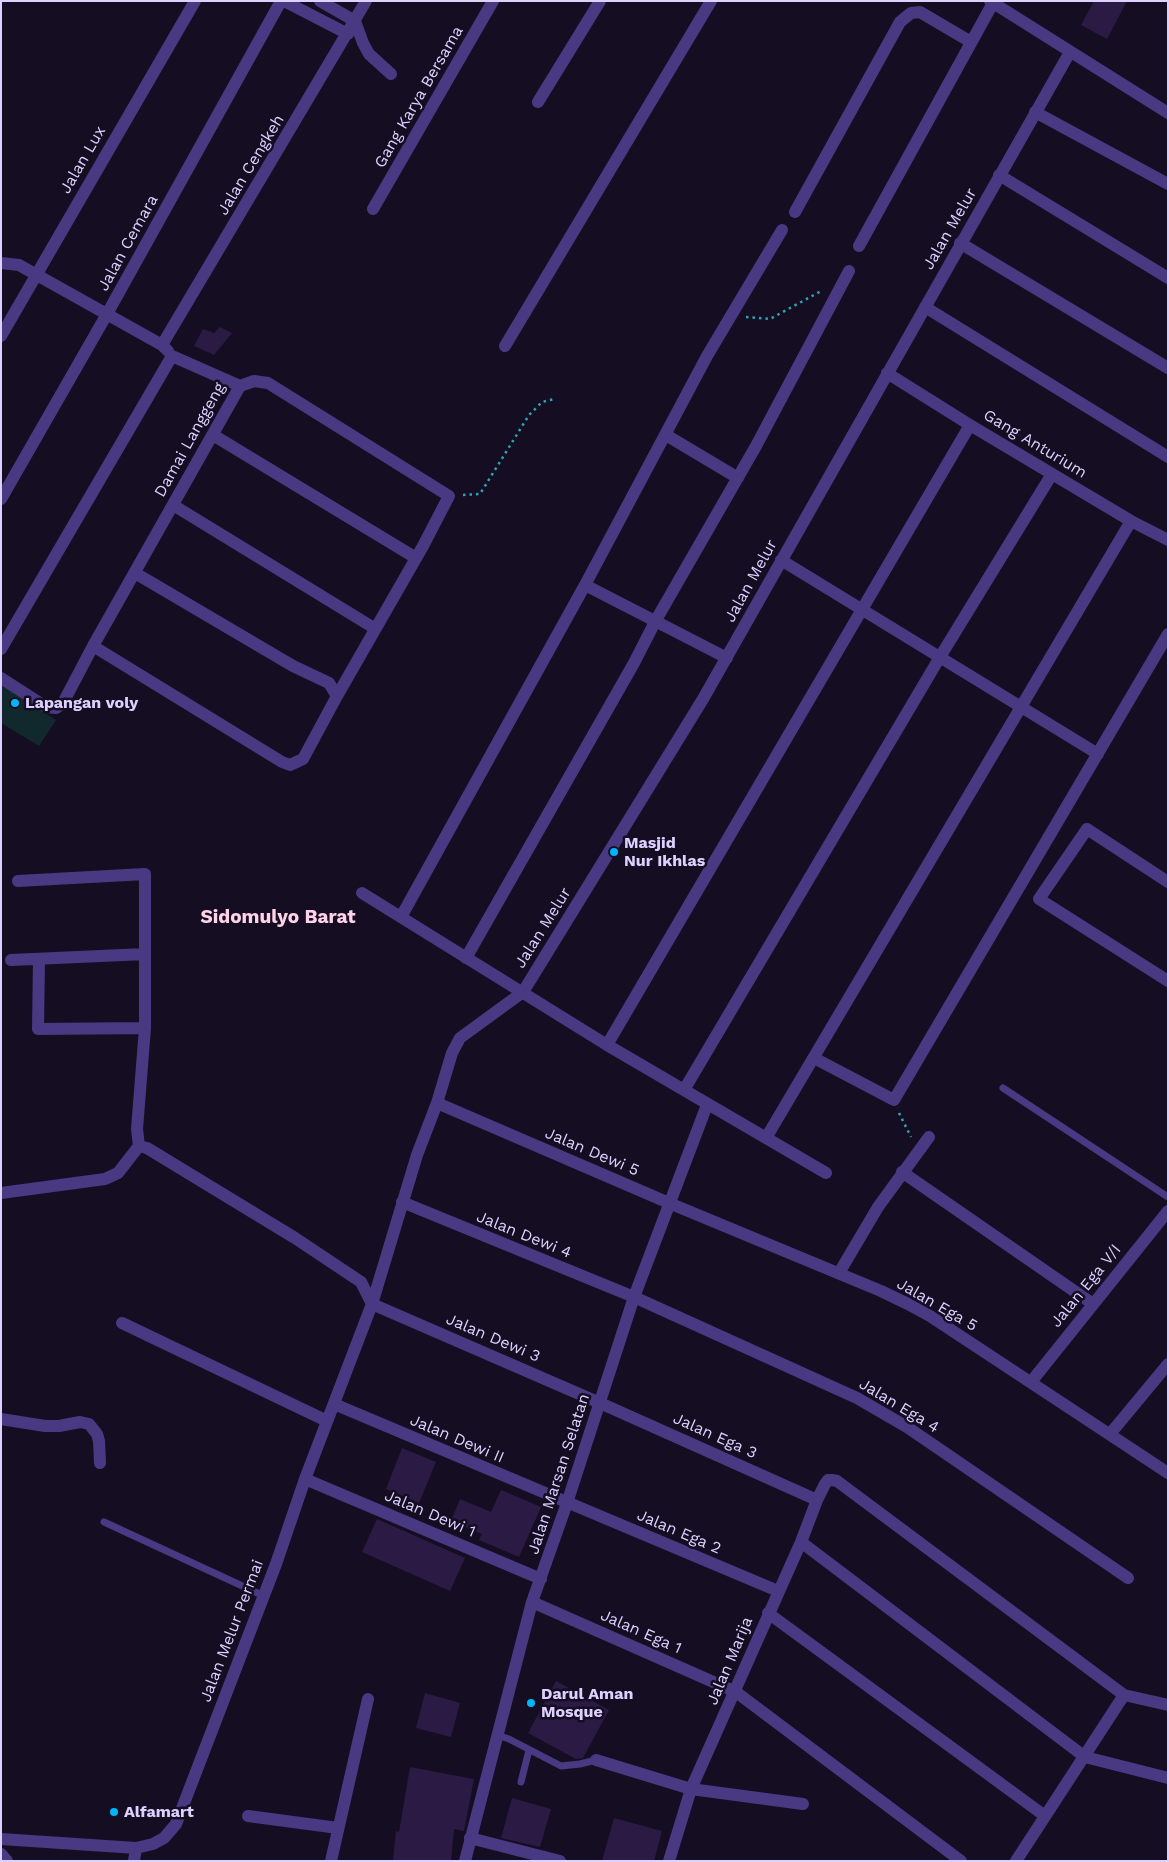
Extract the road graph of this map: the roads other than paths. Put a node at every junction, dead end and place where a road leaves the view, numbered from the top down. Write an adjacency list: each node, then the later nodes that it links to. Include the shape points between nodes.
1 (194, 1): 25 (street, Jalan Lux)
2 (283, 1): 10 (street); 29 (street, Jalan Cemara)
3 (320, 1): 9 (street)
4 (366, 1): 9 (street, Jalan Cengkeh)
5 (493, 1): 19 (street, Gang Karya Bersama)
6 (600, 1): 14 (street)
7 (711, 1): 32 (street)
8 (992, 2): 11 (street); 12 (street)
9 (355, 21): 10 (street, Jalan Cengkeh); 13 (street, via 368,54)
10 (348, 34): 31 (street, Jalan Cengkeh)
11 (971, 42): 20 (street, via 920,12 911,13 900,22); 23 (street)
12 (1070, 52): 15 (street, Jalan Melur); 16 (street)
13 (391, 74)
14 (538, 102)
15 (1035, 112): 17 (street, Jalan Melur); 18 (street)
16 (1167, 112)
17 (999, 175): 22 (street, Jalan Melur); 27 (street)
18 (1168, 184)
19 (373, 209)
20 (795, 212)
21 (782, 230): 39 (street)
22 (960, 243): 28 (street, Jalan Melur); 34 (street)
23 (859, 246)
24 (1, 263): 25 (street, via 19,265)
25 (36, 274): 29 (street); 30 (street, Jalan Lux)
26 (847, 274): 42 (street)
27 (1168, 278)
28 (924, 307): 35 (street, Jalan Melur); 40 (street)
29 (107, 314): 31 (street); 43 (street, Jalan Cemara)
30 (1, 336)
31 (162, 345): 33 (street)
32 (505, 346)
33 (172, 356): 36 (street, Damai Langgeng); 56 (street)
34 (1168, 368)
35 (887, 373): 37 (street, Gang Anturium); 48 (street, Jalan Melur)
36 (240, 386): 38 (street, Damai Langgeng); 47 (street, via 254,381 268,383 449,496)
37 (970, 425): 41 (street, Gang Anturium); 51 (street)
38 (213, 435): 44 (street, Damai Langgeng); 47 (street)
39 (666, 435): 42 (street); 50 (street)
40 (1168, 457)
41 (1052, 474): 45 (street, Gang Anturium); 57 (street)
42 (738, 478): 52 (street)
43 (1, 499)
44 (173, 505): 49 (street, Damai Langgeng); 53 (street)
45 (1131, 521): 46 (street, Gang Anturium); 61 (street)
46 (1168, 540)
47 (416, 558): 53 (street)
48 (782, 560): 51 (street); 58 (street, Jalan Melur)
49 (135, 573): 55 (street, Damai Langgeng); 60 (street, via 329,684)
50 (585, 585): 52 (street); 66 (street)
51 (862, 610): 57 (street); 74 (street)
52 (656, 620): 58 (street); 68 (street)
53 (374, 628): 60 (street)
54 (1168, 634): 62 (street)
55 (93, 646): 59 (street, Damai Langgeng, via 63,703 56,708 46,707); 60 (street, via 290,765 303,759)
56 (1, 648)
57 (940, 657): 61 (street); 77 (street)
58 (727, 658): 72 (street, Jalan Melur)
59 (1, 678)
60 (337, 696)
61 (1021, 707): 62 (street); 75 (street)
62 (1098, 754): 75 (street, via 894,1100)
63 (18, 881): 67 (street, via 145,874)
64 (1168, 882): 71 (street, via 1087,829 1039,899)
65 (362, 893): 66 (street)
66 (401, 917): 68 (street)
67 (145, 954): 69 (street); 73 (street)
68 (466, 958): 72 (street)
69 (39, 959): 70 (street); 73 (street, via 38,1029)
70 (11, 960)
71 (1168, 981)
72 (523, 992): 74 (street); 78 (street, Jalan Melur, via 460,1038 452,1053)
73 (145, 1028): 82 (street, via 136,1129)
74 (607, 1045): 77 (street)
75 (814, 1058): 81 (street)
76 (1003, 1088): 86 (lane)
77 (684, 1090): 79 (street)
78 (437, 1103): 87 (street, Jalan Melur); 88 (street, Jalan Dewi 5)
79 (707, 1105): 81 (street); 88 (street, Jalan Marsan Selatan)
80 (929, 1137): 83 (street)
81 (766, 1138): 84 (street)
82 (139, 1146): 85 (street, via 118,1173 105,1180); 92 (street, via 156,1152 361,1282)
83 (902, 1172): 90 (street); 93 (street)
84 (826, 1173)
85 (1, 1193)
86 (1168, 1197)
87 (402, 1202): 91 (street, Jalan Dewi 4); 92 (street, Jalan Melur)
88 (669, 1203): 90 (street, Jalan Ega 5); 91 (street, Jalan Marsan Selatan)
89 (1168, 1211): 93 (street, Jalan Ega V/I)
90 (839, 1273): 96 (street, Jalan Ega 5, via 923,1312)
91 (634, 1297): 97 (street, Jalan Marsan Selatan); 109 (street, Jalan Ega 4, via 883,1412)
92 (372, 1304): 97 (street, Jalan Dewi 3); 98 (street, Jalan Melur Permai)
93 (1093, 1304): 96 (street, Jalan Ega V/I)
94 (122, 1323): 100 (street)
95 (1168, 1364): 101 (street)
96 (1031, 1382): 101 (street, Jalan Ega 5)
97 (600, 1403): 105 (street, Jalan Ega 3); 106 (street, Jalan Marsan Selatan)
98 (334, 1404): 100 (street, Jalan Melur Permai); 106 (street, Jalan Dewi II)
99 (1, 1419): 102 (street, via 46,1426 89,1424 99,1441)
100 (327, 1421): 104 (street, Jalan Melur Permai)
101 (1110, 1434): 103 (street, Jalan Ega 5)
102 (100, 1463)
103 (1168, 1473)
104 (305, 1479): 110 (street, Jalan Dewi 1); 112 (street, Jalan Melur Permai)
105 (817, 1500): 108 (street, Jalan Marija); 116 (street, Jalan Marija, via 828,1480 837,1481)
106 (567, 1503): 110 (street, Jalan Marsan Selatan); 111 (street, Jalan Ega 2)
107 (104, 1522): 112 (lane)
108 (800, 1542): 111 (street, Jalan Marija); 121 (street)
109 (1128, 1578)
110 (541, 1579): 113 (street, Jalan Marsan Selatan)
111 (778, 1591): 114 (street, Jalan Marija)
112 (264, 1596): 133 (street, Jalan Melur Permai, via 176,1824 164,1838)
113 (532, 1602): 115 (street, Jalan Ega 1); 119 (street, Jalan Marsan Selatan)
114 (768, 1613): 115 (street, Jalan Marija); 128 (street)
115 (736, 1692): 125 (street, Jalan Marija); 139 (street, Jalan Ega 1)
116 (1124, 1695): 118 (street); 121 (street)
117 (368, 1699): 129 (street)
118 (1168, 1706)
119 (497, 1735): 120 (lane); 130 (street, Jalan Marsan Selatan)
120 (529, 1750): 122 (lane, via 561,1766); 124 (lane)
121 (1085, 1757): 123 (street); 128 (street)
122 (596, 1760): 125 (street)
123 (1168, 1778)
124 (521, 1782)
125 (692, 1789): 126 (street); 138 (street, Jalan Marija)
126 (803, 1804)
127 (248, 1816): 129 (street)
128 (1045, 1816): 140 (street)
129 (338, 1828): 135 (street)
130 (470, 1838): 136 (street, Jalan Marsan Selatan); 137 (street)
131 (1, 1839): 133 (street)
132 (1, 1854): 134 (street)
133 (135, 1854)
134 (7, 1861)
135 (331, 1861)
136 (465, 1861)
137 (560, 1861)
138 (670, 1861)
139 (961, 1861)
140 (1016, 1861)

